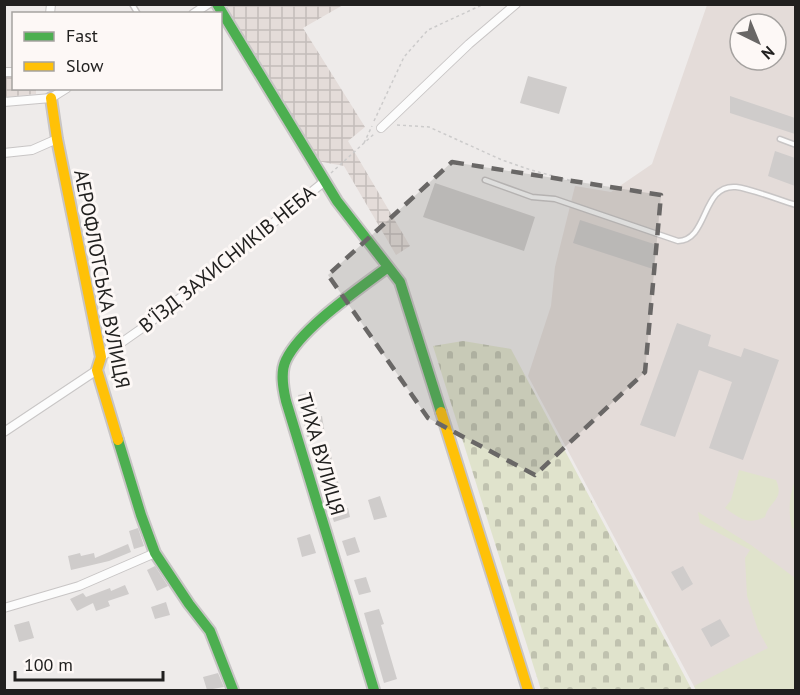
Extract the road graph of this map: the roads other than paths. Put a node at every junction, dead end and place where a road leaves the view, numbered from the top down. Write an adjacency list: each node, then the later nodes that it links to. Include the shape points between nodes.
1 (516, 4): 5 (street)
2 (222, 12): 11 (street)
3 (49, 93): 4 (street); 7 (street, АЕРОФЛОТСЬКА ВУЛИЦЯ)
4 (4, 102)
5 (381, 128)
6 (780, 139): 8 (lane)
7 (57, 140): 9 (street, via 32,150); 14 (street, АЕРОФЛОТСЬКА ВУЛИЦЯ)
8 (795, 145)
9 (4, 153)
10 (485, 180): 12 (lane, via 678,241 693,235 716,193 725,188 737,187)
11 (324, 181): 13 (street); 14 (street, В'ЇЗД ЗАХИСНИКІВ НЕБА, via 148,324)
12 (795, 205)
13 (388, 267): 20 (street, ТИХА ВУЛИЦЯ, via 299,339 286,359 282,380); 21 (street, via 400,282)
14 (100, 357): 15 (street, АЕРОФЛОТСЬКА ВУЛИЦЯ)
15 (97, 370): 16 (street); 17 (street, АЕРОФЛОТСЬКА ВУЛИЦЯ)
16 (4, 432)
17 (155, 553): 18 (street, via 79,586); 19 (street, АЕРОФЛОТСЬКА ВУЛИЦЯ, via 210,631)
18 (4, 608)
19 (233, 690)
20 (374, 690)
21 (528, 690)

